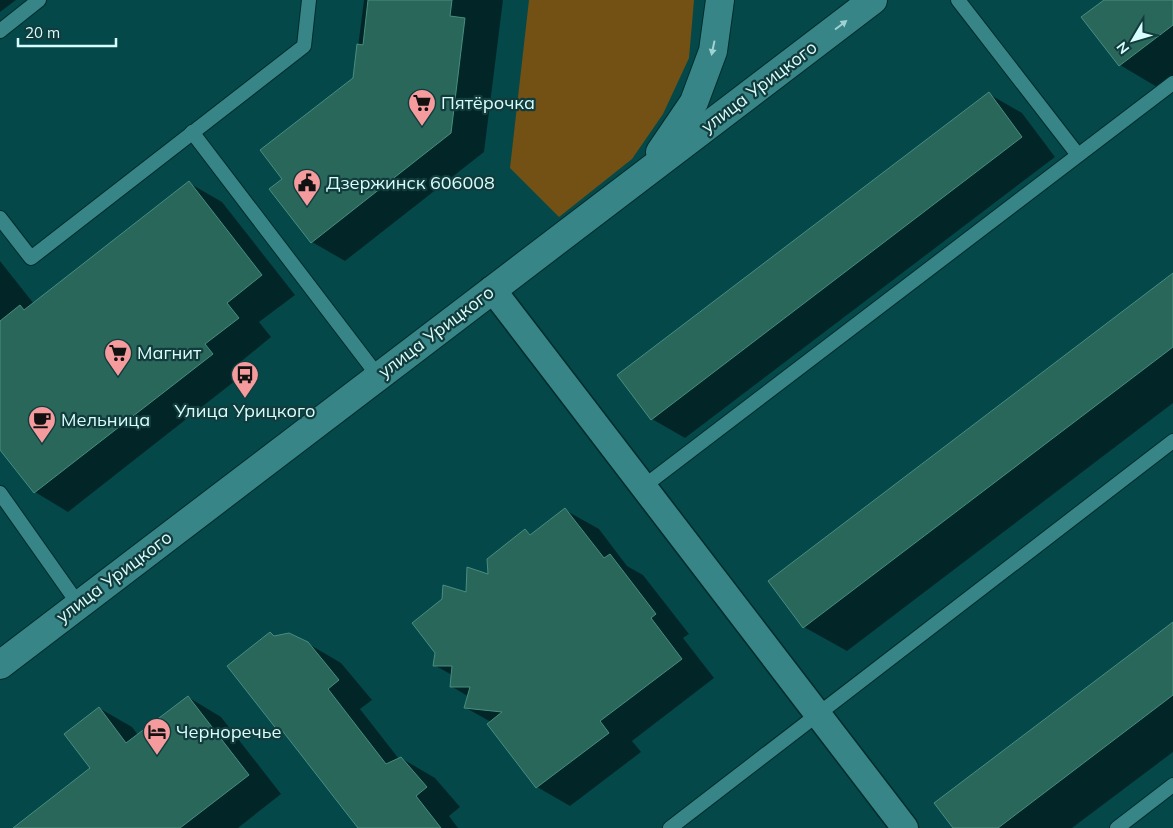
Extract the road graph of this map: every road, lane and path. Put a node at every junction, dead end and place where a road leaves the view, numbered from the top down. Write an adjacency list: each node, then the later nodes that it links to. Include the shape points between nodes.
1 (39, 0): 6 (lane)
2 (309, 0): 8 (lane, via 304,46)
3 (720, 0): 10 (street, one-way to 10, via 713,51 694,102)
4 (873, 0): 10 (street, улица Урицкого, one-way to 4)
5 (958, 0): 9 (lane)
6 (0, 31)
7 (1173, 83): 9 (lane)
8 (192, 132): 11 (lane, via 31,258); 13 (lane)
9 (1078, 155): 15 (lane)
10 (648, 170): 12 (street, улица Урицкого)
11 (0, 218)
12 (492, 289): 13 (street, улица Урицкого); 15 (street)
13 (378, 376): 17 (street, улица Урицкого)
14 (1173, 441): 19 (lane)
15 (643, 487): 19 (street)
16 (0, 494): 17 (lane)
17 (79, 605): 18 (street, улица Урицкого)
18 (0, 665)
19 (818, 715): 21 (lane); 22 (street)
20 (1173, 785): 23 (lane)
21 (670, 828)
22 (905, 828)
23 (1116, 828)

